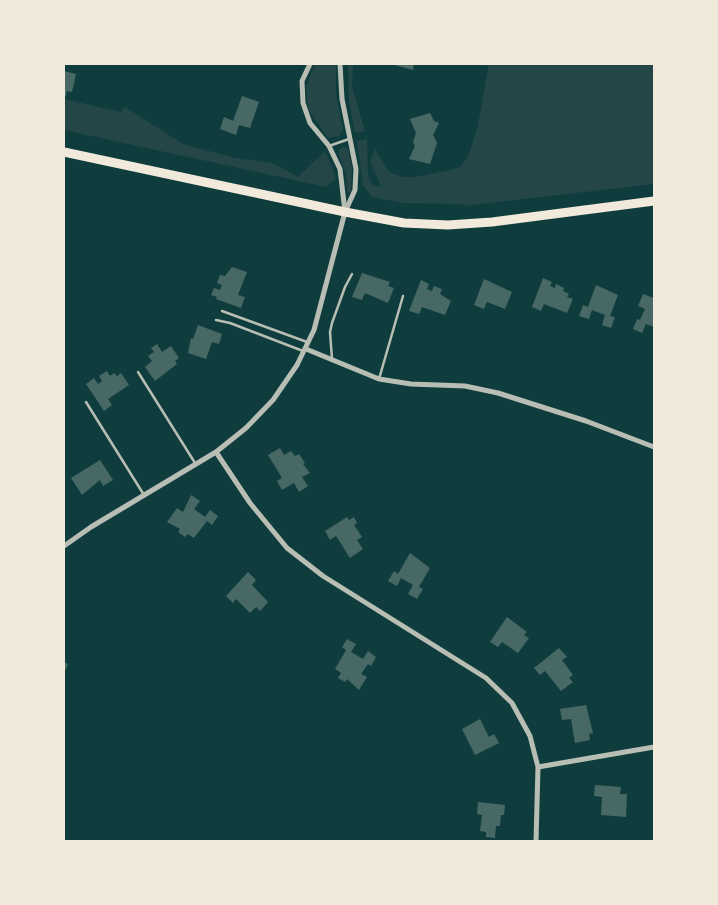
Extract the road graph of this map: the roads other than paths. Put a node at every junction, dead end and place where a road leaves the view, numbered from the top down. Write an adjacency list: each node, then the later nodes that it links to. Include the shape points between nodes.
1 (310, 64): 4 (street, via 302,81 303,103 310,122)
2 (340, 64): 3 (street, via 340,84)
3 (350, 139): 4 (lane); 7 (street, via 357,179)
4 (329, 146): 7 (street, via 340,169)
5 (64, 152): 7 (main road)
6 (654, 201): 7 (main road, via 469,224 404,223)
7 (345, 212): 12 (street)
8 (352, 274): 14 (lane, via 332,322)
9 (403, 296): 16 (lane)
10 (222, 311): 12 (lane)
11 (216, 320): 13 (lane)
12 (309, 342): 13 (street)
13 (305, 350): 14 (street); 19 (street, via 273,400)
14 (331, 361): 16 (street)
15 (138, 372): 20 (lane)
16 (379, 379): 18 (street, via 498,392)
17 (86, 402): 21 (lane)
18 (654, 447)
19 (216, 452): 20 (street); 24 (street, via 269,529 292,553 500,690 522,718)
20 (196, 464): 21 (street)
21 (144, 495): 22 (street)
22 (64, 546)
23 (654, 747): 24 (street)
24 (538, 767): 25 (street)
25 (536, 841)

